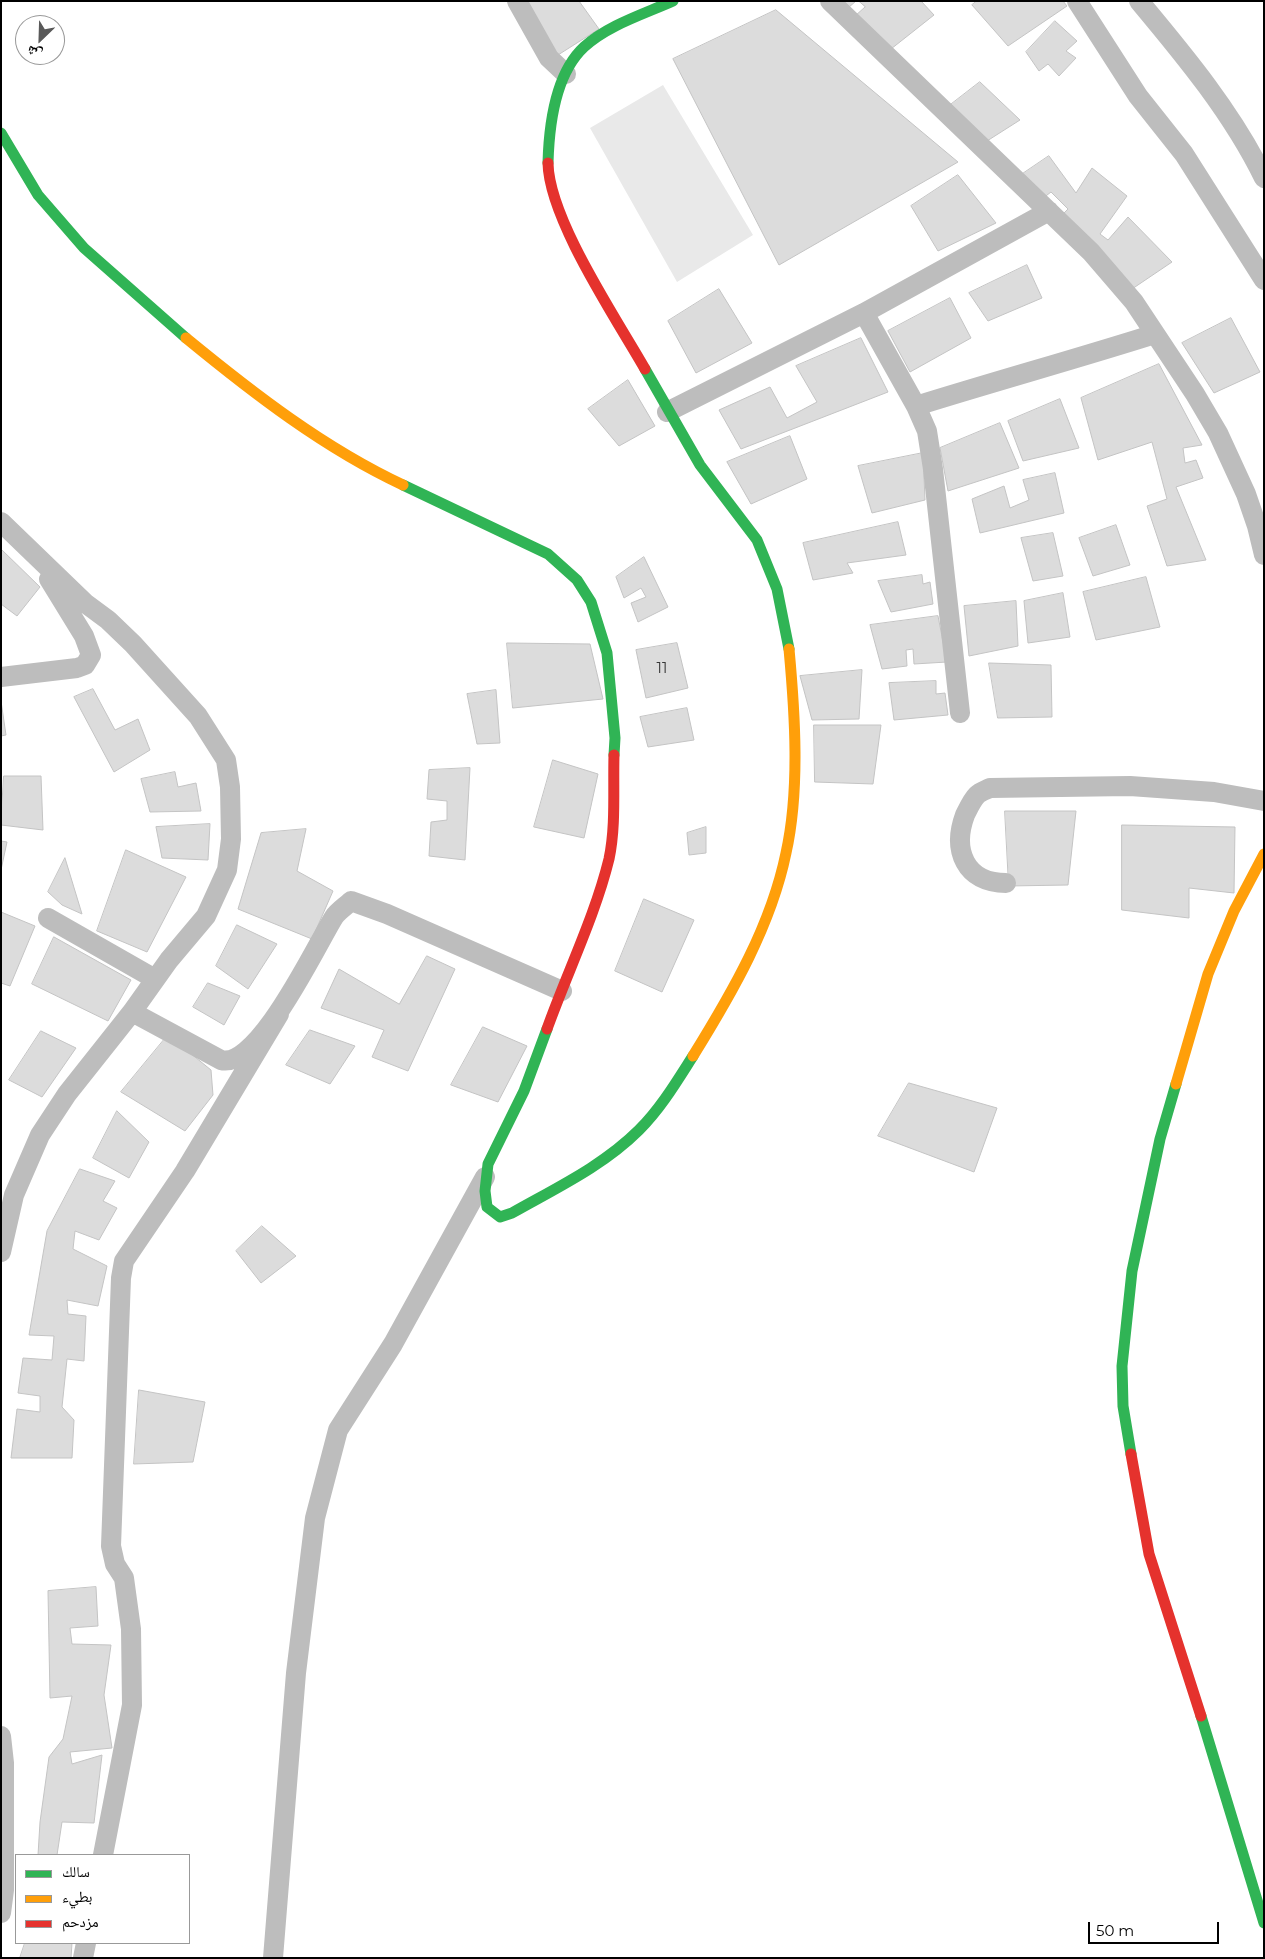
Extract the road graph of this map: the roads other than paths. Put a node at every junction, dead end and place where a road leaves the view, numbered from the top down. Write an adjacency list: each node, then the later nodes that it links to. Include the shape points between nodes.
1 (517, 1): 6 (street, via 549,58)
2 (673, 1): 6 (street, via 587,44 578,52)
3 (830, 1): 9 (street)
4 (1077, 1): 10 (street, via 1138,96 1184,154)
5 (1139, 1): 8 (street, via 1221,107)
6 (566, 74): 14 (street, via 550,139 549,176 554,195 579,252)
7 (1, 133): 25 (street, via 38,195 84,248 240,382 325,440 390,479 548,554 585,590 607,653 615,738 612,836 597,899)
8 (1264, 178)
9 (1049, 211): 11 (street); 12 (street, via 1092,252 1134,302)
10 (1264, 280)
11 (864, 313): 13 (street); 14 (street)
12 (1155, 334): 13 (street); 16 (street, via 1222,440 1246,494)
13 (916, 406): 19 (street, via 927,431 934,469)
14 (667, 412): 28 (street, via 710,479 749,526 771,570 780,601 788,638 794,788 783,869 766,917 717,1016 687,1066 640,1129 598,1164 500,1217 487,1207)
15 (1, 522): 17 (street)
16 (1264, 555)
17 (38, 560): 18 (street, via 84,636 91,655 86,665 76,668); 24 (street, via 133,644 198,716 226,760 232,840 226,870 206,916)
18 (1, 677)
19 (960, 713)
20 (1264, 801): 22 (street, via 1184,789 1130,786 990,788 976,795 967,810 961,826 961,854 978,878)
21 (1264, 854): 33 (street, via 1234,911 1208,974 1160,1139 1132,1271 1122,1366 1123,1406 1149,1554 1233,1815)
22 (1006, 883)
23 (48, 918): 24 (street)
24 (155, 979): 26 (street)
25 (562, 991): 27 (street, via 388,914 351,901 335,916); 28 (street, via 524,1091)
26 (132, 1012): 27 (street, via 227,1062 246,1051); 29 (street, via 67,1094 40,1136 14,1196)
27 (278, 1014): 31 (street, via 185,1171 124,1261 111,1546 115,1564 124,1578 129,1612 132,1704)
28 (486, 1176): 36 (street, via 393,1344 338,1430 315,1518 311,1547 296,1673)
29 (1, 1252)
30 (1, 1736): 32 (street, via 4,1890)
31 (103, 1854)
32 (1, 1913)
33 (1264, 1923)
34 (86, 1944): 35 (street)
35 (83, 1958)
36 (273, 1958)

